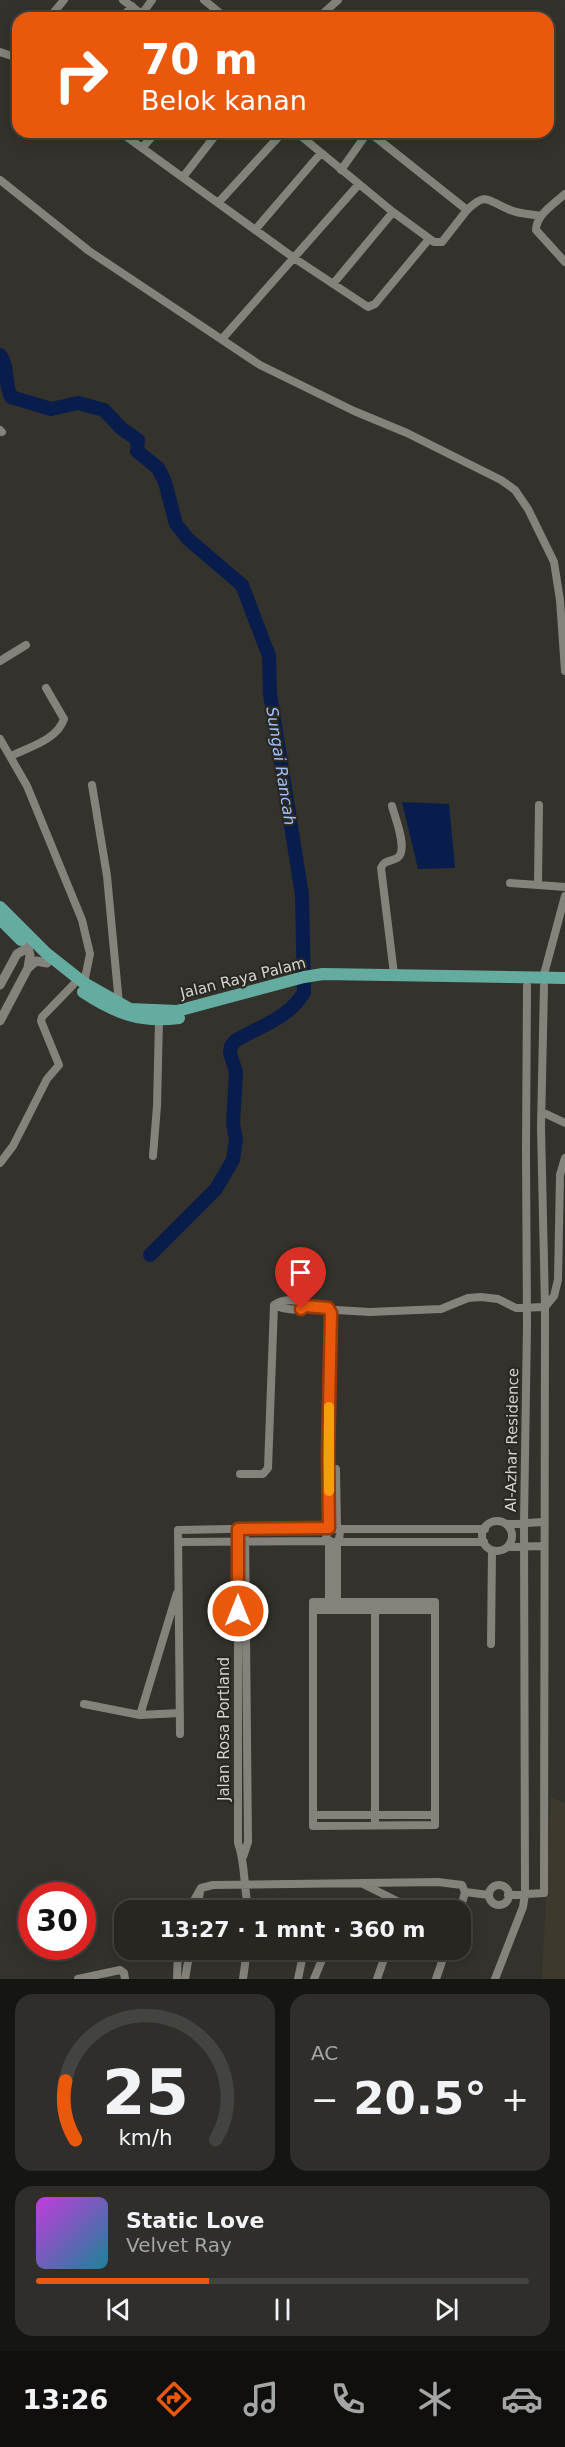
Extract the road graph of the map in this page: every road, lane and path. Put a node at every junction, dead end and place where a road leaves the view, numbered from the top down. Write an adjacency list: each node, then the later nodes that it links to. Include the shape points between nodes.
1 (64, 0): 6 (street)
2 (123, 0): 5 (street)
3 (204, 0): 9 (street)
4 (338, 0): 10 (street)
5 (132, 6): 7 (street); 8 (street)
6 (54, 12)
7 (127, 12)
8 (140, 12)
9 (219, 12)
10 (325, 12)
11 (128, 138): 18 (street)
12 (151, 138): 18 (street)
13 (213, 138): 21 (street)
14 (278, 138): 25 (street)
15 (303, 138): 19 (street)
16 (365, 138): 20 (street)
17 (377, 138): 26 (street)
18 (142, 148): 21 (street)
19 (321, 153): 20 (street); 29 (street)
20 (341, 170): 23 (street)
21 (183, 177): 25 (street)
22 (0, 180): 34 (street, via 89,251)
23 (359, 184): 27 (street); 31 (street)
24 (565, 194): 28 (street)
25 (218, 203): 29 (street)
26 (467, 210): 28 (street, via 485,198 508,210); 30 (street, via 442,242)
27 (393, 212): 30 (street); 33 (street)
28 (541, 216): 32 (street, via 536,230)
29 (255, 230): 31 (street)
30 (429, 239): 33 (street, via 371,307)
31 (294, 258): 33 (street); 34 (street)
32 (565, 262)
33 (333, 284)
34 (222, 339): 35 (street, via 260,365 501,480 528,509)
35 (561, 583): 37 (street)
36 (26, 645): 38 (street)
37 (565, 660): 39 (street)
38 (0, 661)
39 (565, 671)
40 (46, 688): 42 (street, via 64,719 61,727)
41 (0, 739): 42 (street)
42 (11, 756): 62 (street, via 82,920 90,954)
43 (93, 785): 67 (street, via 107,876)
44 (539, 805): 47 (street)
45 (392, 806): 57 (street, via 403,849 381,868)
46 (510, 883): 47 (street)
47 (538, 885): 48 (street)
48 (565, 887)
49 (565, 896): 61 (street, Al-Azhar Residence)
50 (0, 907): 52 (main road, Jalan Raya Palam)
51 (0, 919): 52 (main road, Jalan Raya Palam)
52 (16, 929): 53 (main road, Jalan Raya Palam); 54 (main road, Jalan Raya Palam); 55 (street)
53 (29, 947): 54 (main road, Jalan Raya Palam); 55 (street); 56 (street)
54 (46, 958): 56 (street); 62 (main road, Jalan Raya Palam)
55 (13, 961): 64 (street)
56 (28, 968): 69 (street)
57 (394, 975): 59 (main road, Jalan Raya Palam, via 323,974); 60 (main road, Jalan Raya Palam)
58 (565, 978): 61 (main road, Jalan Raya Palam)
59 (305, 980): 60 (main road, Jalan Raya Palam); 63 (main road, Jalan Raya Palam)
60 (466, 980): 61 (main road, Jalan Raya Palam); 65 (main road, Jalan Raya Palam)
61 (544, 982): 65 (main road, Jalan Raya Palam); 66 (main road, Jalan Raya Palam); 70 (street, Al-Azhar Residence)
62 (78, 984): 67 (main road, Jalan Raya Palam); 68 (main road, Jalan Raya Palam, via 114,1011); 74 (street, via 42,1017 58,1065)
63 (292, 984): 67 (main road, Jalan Raya Palam, via 177,1011); 68 (main road, Jalan Raya Palam, via 197,1015)
64 (0, 985)
65 (527, 986): 76 (street, Al-Azhar Residence)
66 (565, 986)
67 (119, 1005)
68 (159, 1020): 72 (street)
69 (0, 1021)
70 (542, 1112): 71 (street); 75 (street, Al-Azhar Residence)
71 (565, 1123)
72 (153, 1156)
73 (565, 1158): 75 (street, via 560,1175 557,1288)
74 (0, 1162)
75 (545, 1308): 76 (street); 79 (street, Al-Azhar Residence)
76 (527, 1309): 77 (street, via 481,1297 441,1309); 78 (street, Al-Azhar Residence)
77 (336, 1310)
78 (527, 1324): 79 (street); 83 (street, Al-Azhar Residence)
79 (544, 1324): 82 (street, Al-Azhar Residence)
80 (336, 1469): 85 (street)
81 (240, 1474): 85 (street, via 263,1474 268,1468 274,1305 286,1300 328,1308 328,1456)
82 (544, 1522): 83 (street); 94 (street, Al-Azhar Residence)
83 (524, 1523): 84 (street); 96 (street, Al-Azhar Residence)
84 (507, 1524): 87 (street, via 492,1521); 95 (street, via 513,1535)
85 (333, 1528): 86 (street); 88 (street); 89 (street, via 326,1538); 89 (street, via 341,1536)
86 (459, 1528): 87 (street); 92 (street)
87 (485, 1528): 93 (street)
88 (242, 1529): 90 (street, via 178,1530); 91 (street, Jalan Rosa Portland)
89 (333, 1541): 91 (street); 92 (street); 99 (street)
90 (178, 1542): 91 (street); 98 (street)
91 (242, 1542): 111 (street, Jalan Rosa Portland, via 238,1843 243,1857)
92 (459, 1542): 93 (street)
93 (484, 1542): 97 (street)
94 (544, 1546): 96 (street); 114 (street, Al-Azhar Residence, via 544,1893)
95 (508, 1547): 96 (street); 97 (street)
96 (525, 1547): 114 (street, Al-Azhar Residence)
97 (492, 1550): 101 (street)
98 (179, 1586): 103 (street); 104 (street)
99 (333, 1606): 100 (street); 106 (street, via 313,1602)
100 (375, 1606): 107 (street); 108 (street, via 435,1602)
101 (491, 1644)
102 (84, 1704): 104 (street)
103 (180, 1713): 104 (street); 105 (street)
104 (140, 1715)
105 (180, 1734)
106 (313, 1815): 107 (street); 109 (street, via 313,1826)
107 (375, 1815): 108 (street); 109 (street)
108 (435, 1815): 109 (street, via 435,1825)
109 (375, 1826)
110 (358, 1882): 111 (street); 113 (street, via 456,1883); 120 (street)
111 (243, 1884): 112 (street); 119 (street, Jalan Rosa Portland)
112 (201, 1888): 117 (street); 118 (street)
113 (465, 1892): 115 (street); 121 (street)
114 (525, 1894): 116 (street); 138 (street, Al-Azhar Residence)
115 (489, 1895): 116 (street, via 491,1889 499,1886); 116 (street, via 499,1905 505,1903)
116 (508, 1895)
117 (194, 1900)
118 (199, 1900)
119 (247, 1900)
120 (390, 1900)
121 (463, 1900)
122 (178, 1960): 131 (street)
123 (188, 1960): 132 (street)
124 (246, 1960): 133 (street)
125 (302, 1960): 134 (street)
126 (322, 1960): 135 (street)
127 (384, 1960): 136 (street)
128 (443, 1960): 137 (street)
129 (78, 1979): 130 (street, via 120,1970)
130 (124, 1979)
131 (177, 1979)
132 (185, 1979)
133 (243, 1979)
134 (298, 1979)
135 (314, 1979)
136 (377, 1979)
137 (436, 1979)
138 (495, 1979)

